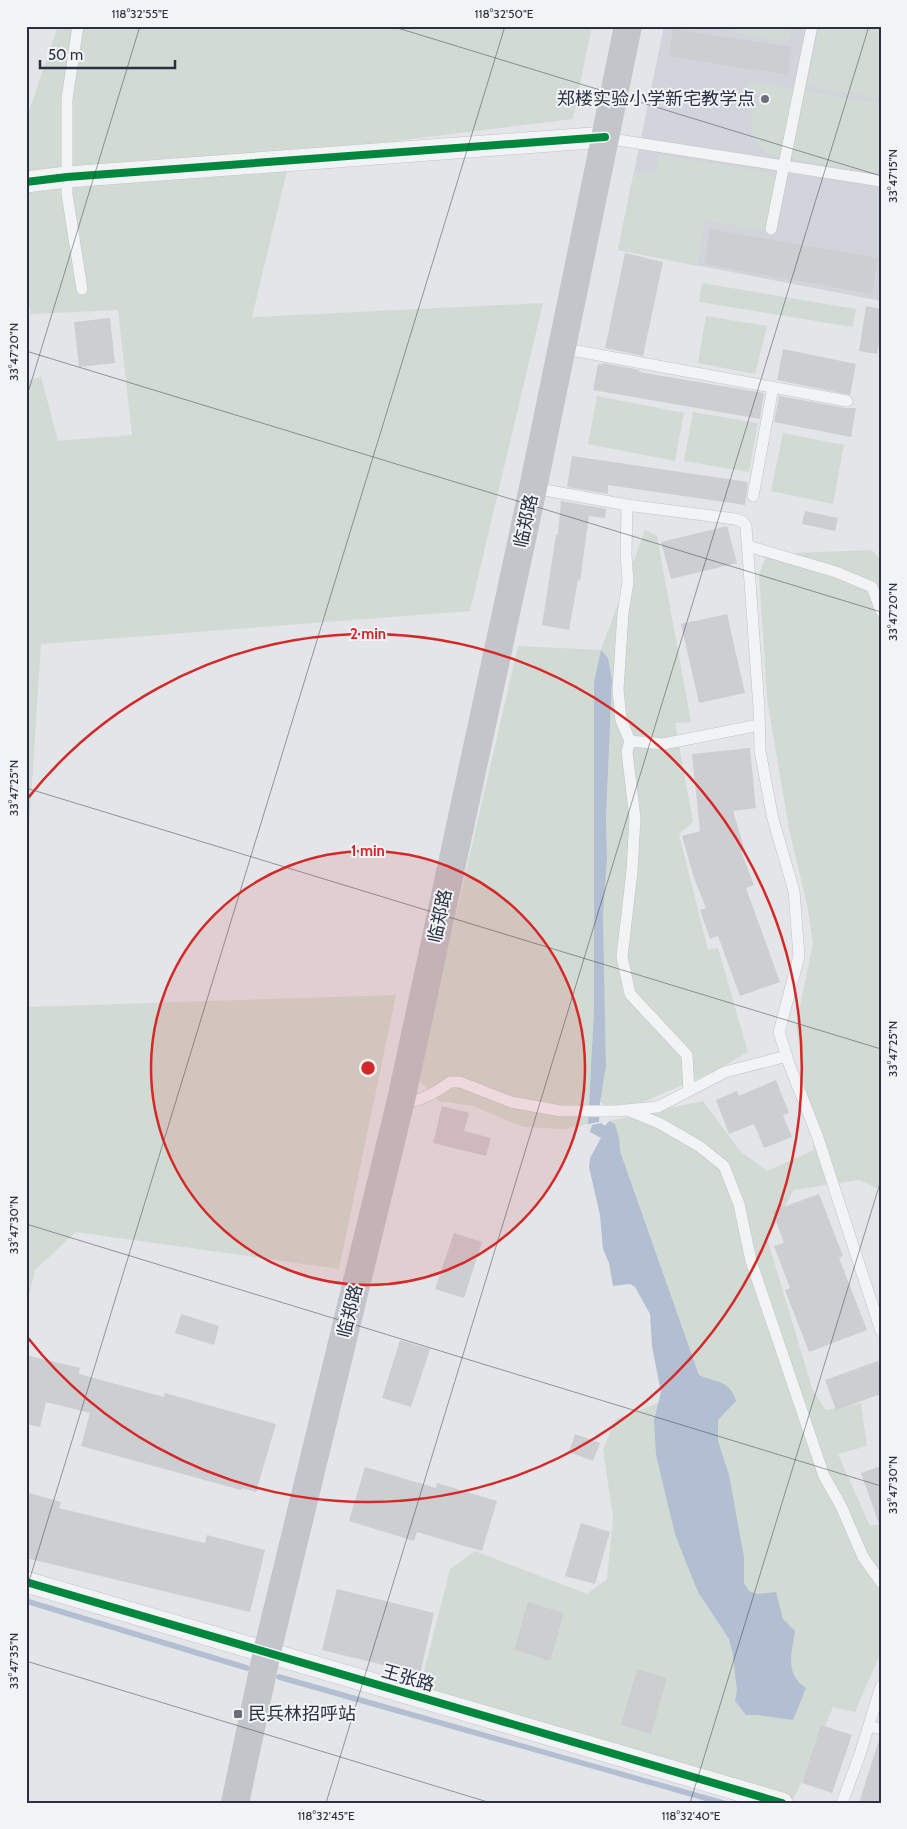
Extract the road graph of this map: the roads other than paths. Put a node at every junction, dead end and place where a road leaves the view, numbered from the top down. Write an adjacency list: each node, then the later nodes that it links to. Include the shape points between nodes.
1 (78, 26): 6 (lane, via 67,98)
2 (628, 26): 4 (main road, 临郑路)
3 (812, 26): 5 (lane)
4 (605, 137): 5 (lane); 6 (street); 11 (main road, 临郑路)
5 (784, 166): 7 (lane); 9 (lane)
6 (67, 177): 8 (street); 10 (lane)
7 (881, 181)
8 (26, 182)
9 (771, 229)
10 (82, 289)
11 (561, 348): 12 (lane); 14 (main road, 临郑路)
12 (773, 387): 13 (lane); 15 (lane)
13 (847, 401)
14 (533, 488): 16 (lane); 23 (main road, 临郑路)
15 (753, 496)
16 (628, 505): 17 (lane, via 739,520 746,526); 20 (lane, via 628,582 618,690 621,720)
17 (748, 546): 18 (lane, via 836,572 872,587); 19 (lane)
18 (881, 612)
19 (759, 725): 20 (lane, via 664,744); 21 (lane, via 760,751 773,819 794,891 799,956 779,1032)
20 (630, 741): 22 (lane, via 627,752 635,818 622,957 630,994 687,1055)
21 (787, 1056): 22 (lane, via 725,1072); 25 (lane, via 817,1135)
22 (689, 1091): 24 (lane, via 658,1107)
23 (401, 1100): 24 (lane, via 410,1102 436,1092 450,1082 460,1082 511,1102 562,1112); 28 (main road, 临郑路)
24 (627, 1110): 27 (lane, via 659,1123 699,1146 724,1166 739,1204 751,1261 824,1476 863,1557)
25 (881, 1331)
26 (26, 1582): 28 (street, 王张路)
27 (881, 1582)
28 (267, 1652): 32 (main road, 临郑路); 33 (street, 王张路)
29 (881, 1686): 30 (lane)
30 (869, 1726): 31 (lane); 34 (lane)
31 (881, 1729)
32 (235, 1803)
33 (782, 1803)
34 (842, 1803)

